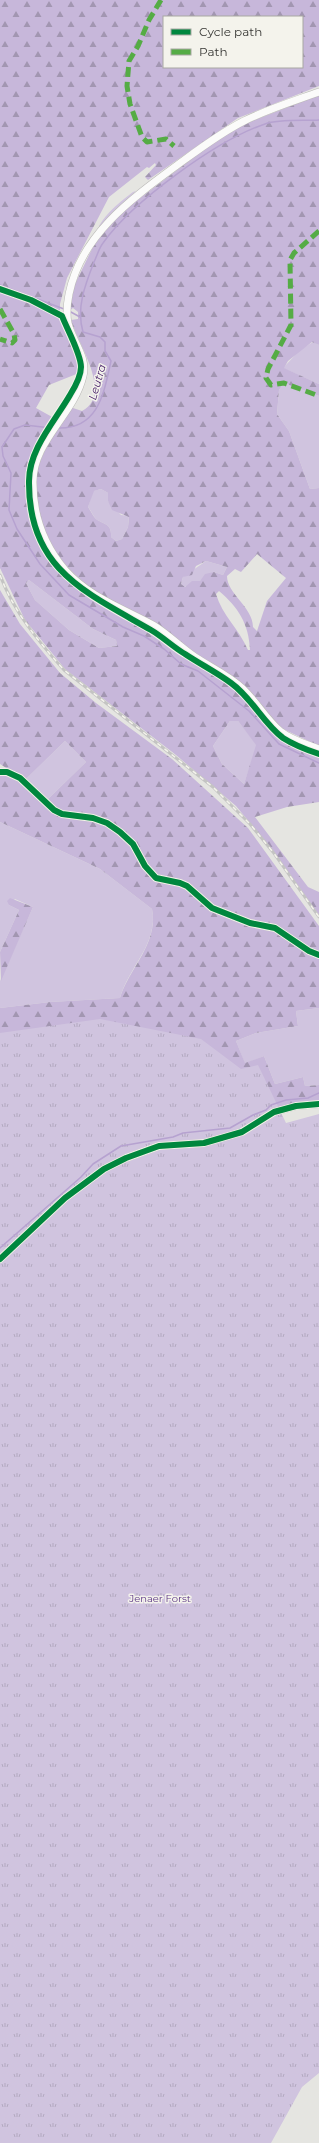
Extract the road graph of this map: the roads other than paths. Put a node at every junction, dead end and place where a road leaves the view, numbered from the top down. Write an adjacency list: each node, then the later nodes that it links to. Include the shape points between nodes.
1 (319, 92): 2 (main road, via 246,120 232,128 121,208 106,223 87,252 71,285 67,309 70,329 83,358 84,370 79,386 34,465 33,480 34,505 41,534 65,569 87,590 155,627 196,658 233,680 284,733)
2 (319, 749)
3 (0, 772): 4 (street, via 7,772 20,778 54,810 62,814 93,818 107,823 133,844 145,866 156,878 180,882 212,908 250,923 275,928)
4 (319, 955)
5 (319, 1104): 6 (street, via 296,1106 274,1112 242,1132 204,1143 159,1146 126,1158 104,1169 65,1198)
6 (0, 1259)

